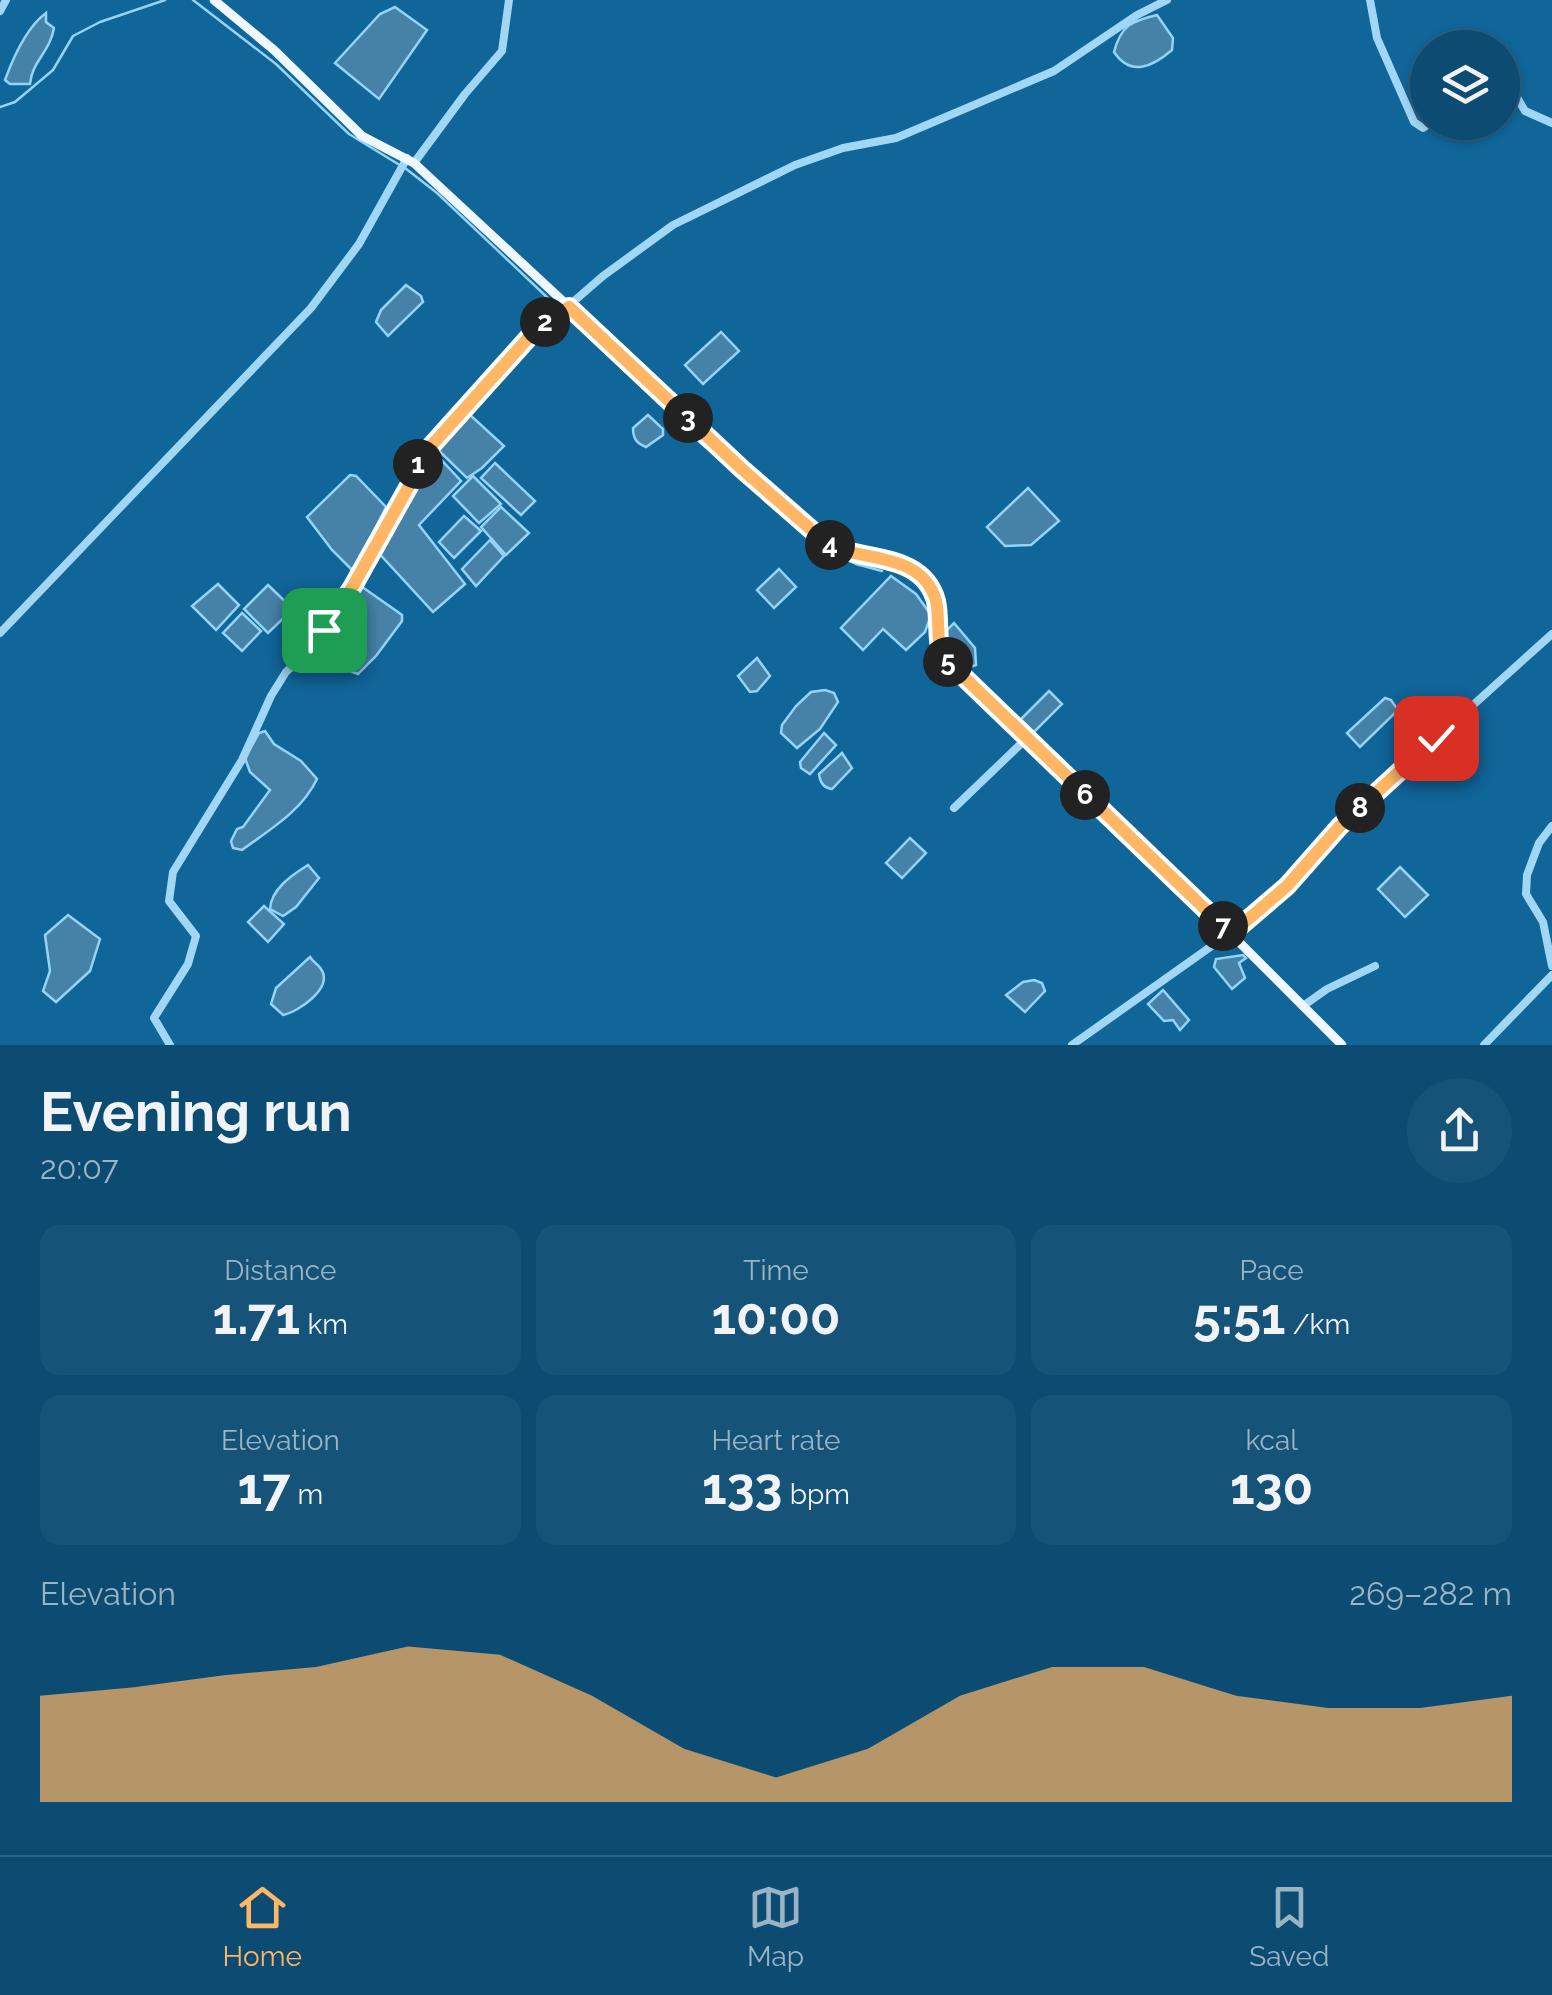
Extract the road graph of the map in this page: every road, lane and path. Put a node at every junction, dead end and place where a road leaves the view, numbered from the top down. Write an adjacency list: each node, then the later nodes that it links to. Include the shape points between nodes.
1 (6, 0): 6 (street)
2 (214, 0): 10 (main road, via 362,136)
3 (509, 0): 10 (street, via 502,51)
4 (1167, 0): 11 (street, via 1054,70 896,138 843,148 742,189 673,225)
5 (1370, 0): 8 (street, via 1377,38)
6 (0, 11)
7 (1520, 102): 9 (street)
8 (1410, 113)
9 (1552, 122)
10 (411, 160): 11 (main road); 12 (street, via 311,308)
11 (569, 307): 14 (main road, via 830,546 905,565 926,581 936,600 942,656); 22 (street, via 539,326 422,458 353,586 286,672 173,872 169,900 196,936 188,964 154,1018)
12 (0, 633)
13 (1552, 634): 17 (street)
14 (1028, 738): 15 (street); 17 (main road)
15 (954, 808)
16 (1552, 826): 19 (street, via 1539,843 1526,894 1543,922)
17 (1231, 934): 21 (main road); 23 (street)
18 (1375, 966): 21 (street)
19 (1552, 966)
20 (1550, 982): 25 (street)
21 (1303, 1006): 24 (main road)
22 (170, 1045)
23 (1072, 1045)
24 (1342, 1045)
25 (1484, 1045)

